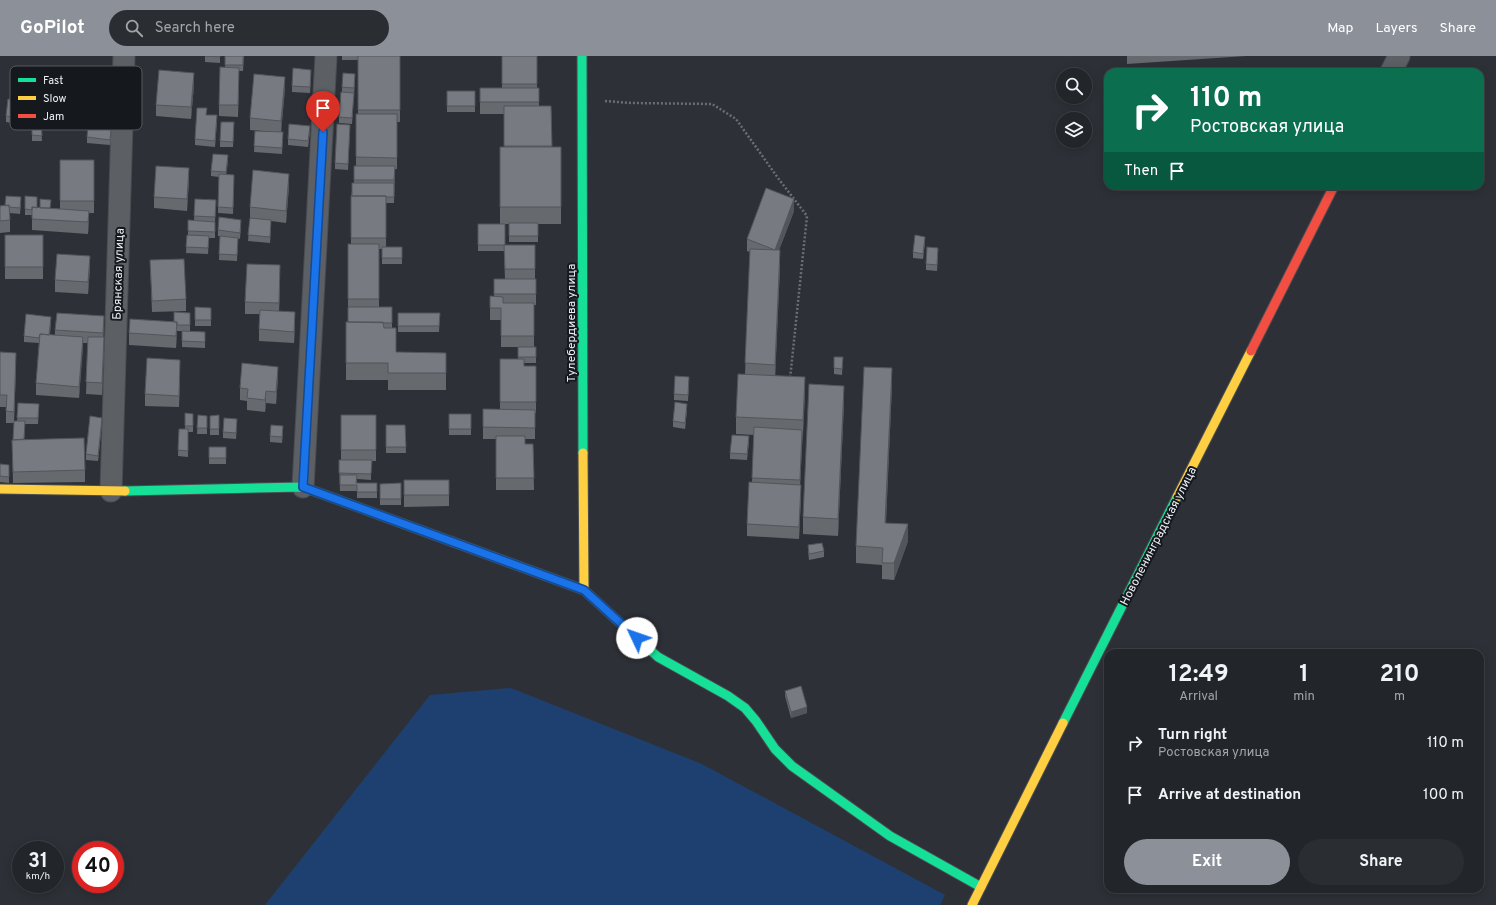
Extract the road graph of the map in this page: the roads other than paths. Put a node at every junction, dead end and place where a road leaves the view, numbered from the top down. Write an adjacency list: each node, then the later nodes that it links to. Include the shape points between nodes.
1 (124, 56): 5 (street, Брянская улица)
2 (326, 56): 9 (street)
3 (582, 56): 12 (street, Тулебердиева улица)
4 (1399, 56): 6 (street)
5 (124, 66)
6 (1393, 68)
7 (122, 130): 11 (street, Брянская улица)
8 (1332, 190): 13 (street, Новоленинградская улица)
9 (303, 487): 11 (street); 12 (street)
10 (0, 489): 11 (street)
11 (111, 492)
12 (584, 590): 13 (street, via 658,657 745,708 775,749 792,766 890,836)
13 (981, 887): 14 (street, Новоленинградская улица)
14 (972, 905)

